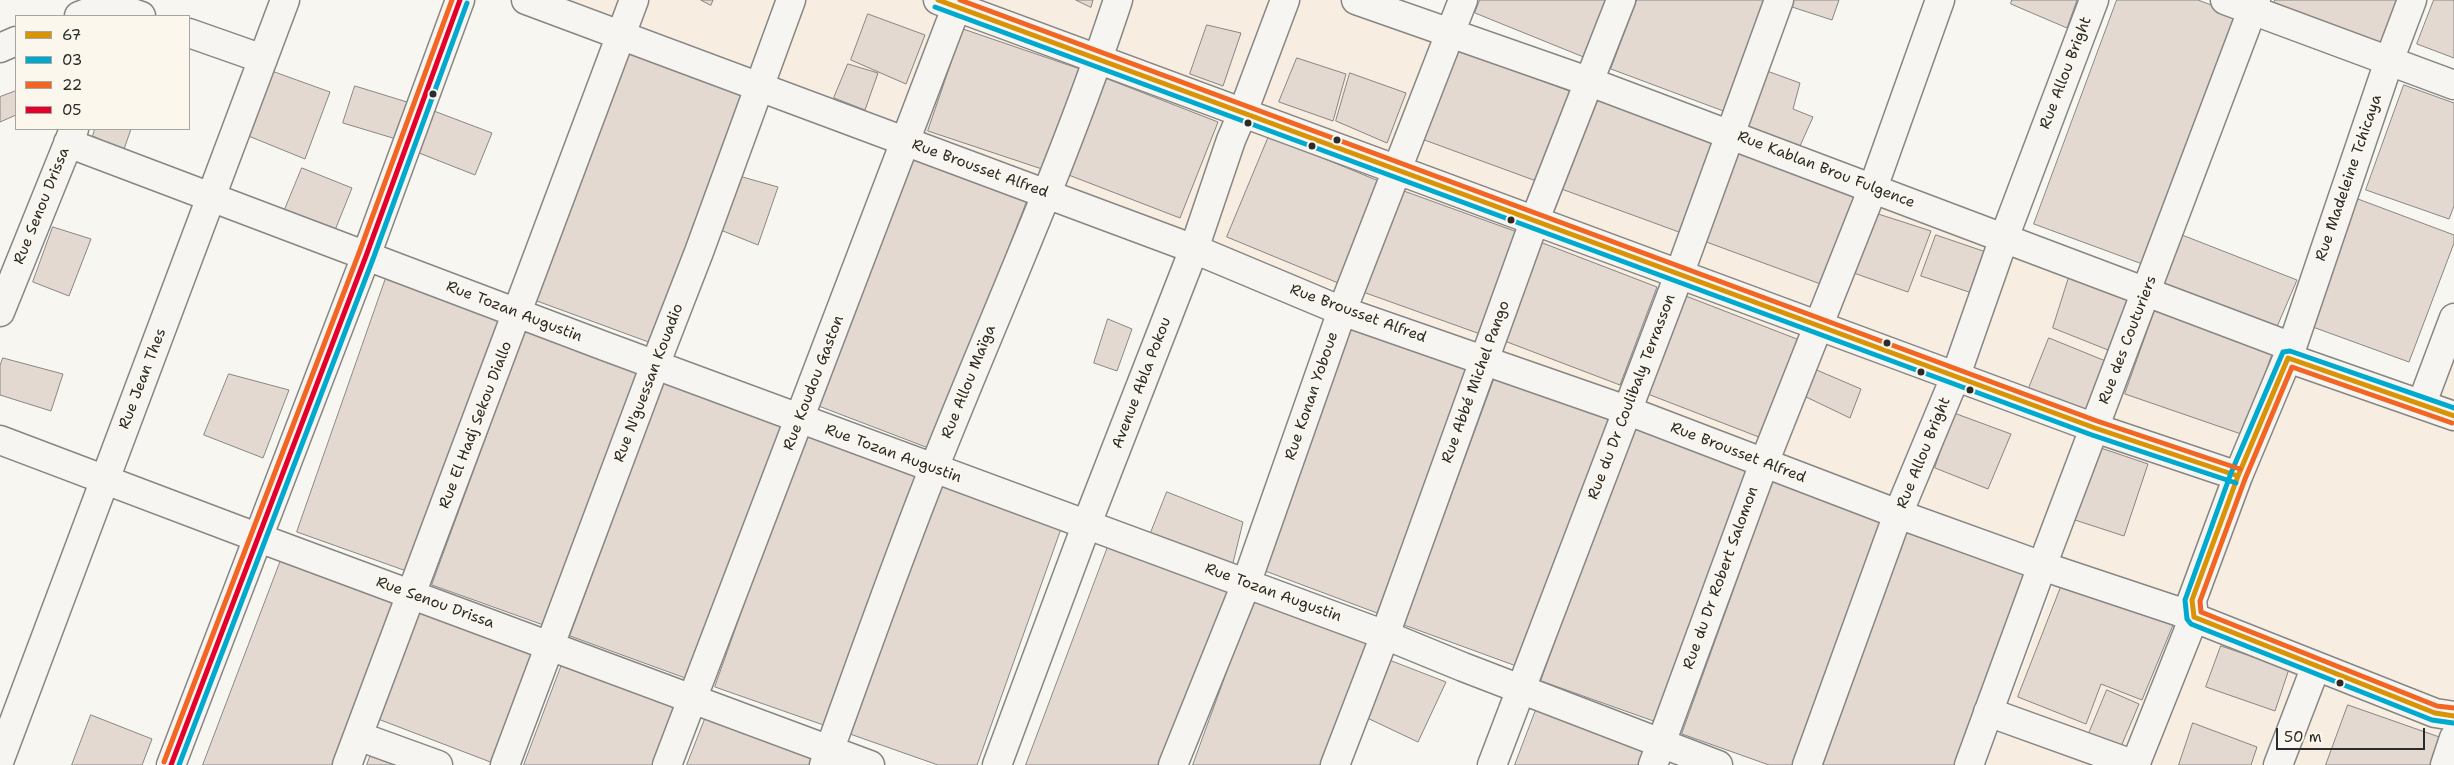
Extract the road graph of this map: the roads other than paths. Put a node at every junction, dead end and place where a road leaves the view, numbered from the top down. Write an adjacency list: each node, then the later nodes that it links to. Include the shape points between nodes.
1 (284, 0): 25 (street, Rue Jean Thes)
2 (460, 0): 42 (street)
3 (526, 0): 22 (street, Rue Brousset Alfred)
4 (634, 0): 22 (street, Rue El Hadj Sekou Diallo)
5 (791, 0): 30 (street, Rue N'guessan Kouadio)
6 (1118, 0): 26 (street, Rue Allou Maïga)
7 (1284, 0): 31 (street, Avenue Abla Pokou)
8 (1356, 0): 21 (street, Rue Kablan Brou Fulgence)
9 (1463, 0): 21 (street, Rue Konan Yoboue)
10 (1621, 0): 28 (street, Rue Abbé Michel Pango)
11 (1780, 0): 32 (street, Rue du Dr Coulibaly Terrasson)
12 (1940, 0): 36 (street, Rue du Dr Robert Salomon)
13 (2094, 0): 40 (street, Rue Allou Bright)
14 (2225, 0): 17 (street)
15 (2412, 0): 27 (street, Rue Madeleine Tchicaya)
16 (951, 2): 26 (street); 34 (street, Rue Koudou Gaston)
17 (2254, 5): 27 (street); 44 (street, Rue des Couturiers)
18 (124, 8): 19 (street)
19 (85, 15)
20 (190, 33): 25 (street)
21 (1450, 34): 28 (street, Rue Kablan Brou Fulgence); 35 (street, Rue Konan Yoboue)
22 (620, 35): 30 (street, Rue Brousset Alfred); 47 (street, Rue El Hadj Sekou Diallo)
23 (15, 42): 24 (street)
24 (0, 48)
25 (263, 59): 38 (street, Rue Jean Thes)
26 (1099, 59): 31 (street); 37 (street, Rue Allou Maïga)
27 (2388, 61): 29 (street); 50 (street, Rue Madeleine Tchicaya)
28 (1590, 82): 32 (street, Rue Kablan Brou Fulgence); 39 (street, Rue Abbé Michel Pango)
29 (2454, 85)
30 (760, 87): 34 (street, Rue Brousset Alfred); 52 (street, Rue N'guessan Kouadio)
31 (1243, 112): 35 (street); 41 (street, Avenue Abla Pokou)
32 (1729, 134): 36 (street, Rue Kablan Brou Fulgence); 43 (street, Rue du Dr Coulibaly Terrasson)
33 (71, 136): 38 (street, Rue Tozan Augustin); 46 (street, Rue Senou Drissa)
34 (904, 141): 37 (street, Rue Brousset Alfred); 57 (street, Rue Koudou Gaston)
35 (1397, 171): 39 (street); 45 (street, Rue Konan Yoboue)
36 (1873, 188): 40 (street, Rue Kablan Brou Fulgence); 49 (street, Rue du Dr Robert Salomon)
37 (1046, 194): 41 (street, Rue Brousset Alfred); 61 (street, Rue Allou Maïga)
38 (211, 198): 42 (street, Rue Tozan Augustin); 63 (street, Rue Jean Thes)
39 (1534, 222): 43 (street); 51 (street, Rue Abbé Michel Pango)
40 (2004, 238): 44 (street, Rue Kablan Brou Fulgence); 53 (street, Rue Allou Bright)
41 (1194, 249): 45 (street, Rue Brousset Alfred); 65 (street, Avenue Abla Pokou)
42 (366, 256): 47 (street, Rue Tozan Augustin); 66 (street)
43 (1679, 275): 49 (street); 55 (street, Rue du Dr Coulibaly Terrasson)
44 (2146, 293): 50 (street, Rue Kablan Brou Fulgence); 58 (street, Rue des Couturiers)
45 (1342, 311): 51 (street, Rue Brousset Alfred); 68 (street, Rue Konan Yoboue)
46 (0, 312)
47 (518, 313): 52 (street, Rue Tozan Augustin); 69 (street, Rue El Hadj Sekou Diallo)
48 (2454, 318): 54 (street)
49 (1819, 325): 53 (street); 60 (street, Rue du Dr Robert Salomon)
50 (2290, 352): 54 (street, Rue Kablan Brou Fulgence); 62 (street, Rue Madeleine Tchicaya)
51 (1484, 359): 55 (street, Rue Brousset Alfred); 71 (street, Rue Abbé Michel Pango)
52 (654, 365): 57 (street, Rue Tozan Augustin); 72 (street, Rue N'guessan Kouadio)
53 (1956, 375): 58 (street); 64 (street, Rue Allou Bright)
54 (2422, 403): 56 (street, Rue Kablan Brou Fulgence)
55 (1626, 410): 60 (street, Rue Brousset Alfred); 74 (street, Rue du Dr Coulibaly Terrasson)
56 (2454, 416)
57 (801, 419): 61 (street, Rue Tozan Augustin); 75 (street, Rue Koudou Gaston)
58 (2095, 428): 62 (street); 67 (street, Rue des Couturiers)
59 (0, 440): 63 (street, Rue Senou Drissa)
60 (1764, 463): 64 (street, Rue Brousset Alfred); 80 (street, Rue du Dr Robert Salomon)
61 (934, 469): 65 (street, Rue Tozan Augustin); 81 (street, Rue Allou Maïga)
62 (2238, 476): 70 (street, Rue Madeleine Tchicaya, via 2192,600)
63 (104, 478): 66 (street, Rue Senou Drissa); 82 (street, Rue Jean Thes)
64 (1898, 514): 67 (street, Rue Brousset Alfred); 95 (street, Rue Allou Bright)
65 (1086, 526): 68 (street, Rue Tozan Augustin); 90 (street, Avenue Abla Pokou)
66 (258, 538): 69 (street, Rue Senou Drissa); 84 (street)
67 (2042, 566): 70 (street, Rue Brousset Alfred); 76 (street, Rue des Couturiers)
68 (1246, 584): 71 (street, Rue Tozan Augustin); 91 (street, Rue Konan Yoboue)
69 (412, 594): 72 (street, Rue Senou Drissa); 78 (street, Rue El Hadj Sekou Diallo)
70 (2194, 617): 73 (street, Rue Brousset Alfred); 97 (street, Rue Madeleine Tchicaya)
71 (1385, 635): 74 (street, Rue Tozan Augustin); 92 (street, Rue Abbé Michel Pango)
72 (550, 646): 75 (street, Rue Senou Drissa); 87 (street, Rue N'guessan Kouadio)
73 (2316, 666): 77 (street, Rue Brousset Alfred, via 2435,713); 98 (street)
74 (1520, 687): 80 (street, Rue Tozan Augustin); 93 (street, Rue du Dr Coulibaly Terrasson)
75 (693, 698): 81 (street, Rue Senou Drissa); 88 (street, Rue Koudou Gaston)
76 (1988, 712): 96 (street, Rue des Couturiers); 97 (street)
77 (2454, 716)
78 (358, 736): 85 (street, Rue El Hadj Sekou Diallo); 86 (street)
79 (2454, 738): 99 (street)
80 (1657, 754): 94 (street, Rue Tozan Augustin)
81 (827, 757): 89 (street, Rue Senou Drissa)
82 (0, 758): 83 (street)
83 (20, 765)
84 (171, 765)
85 (347, 765)
86 (438, 765)
87 (505, 765)
88 (667, 765)
89 (870, 765)
90 (997, 765)
91 (1174, 765)
92 (1335, 765)
93 (1492, 765)
94 (1718, 765)
95 (1807, 765)
96 (1969, 765)
97 (2135, 765)
98 (2278, 765)
99 (2445, 765)

